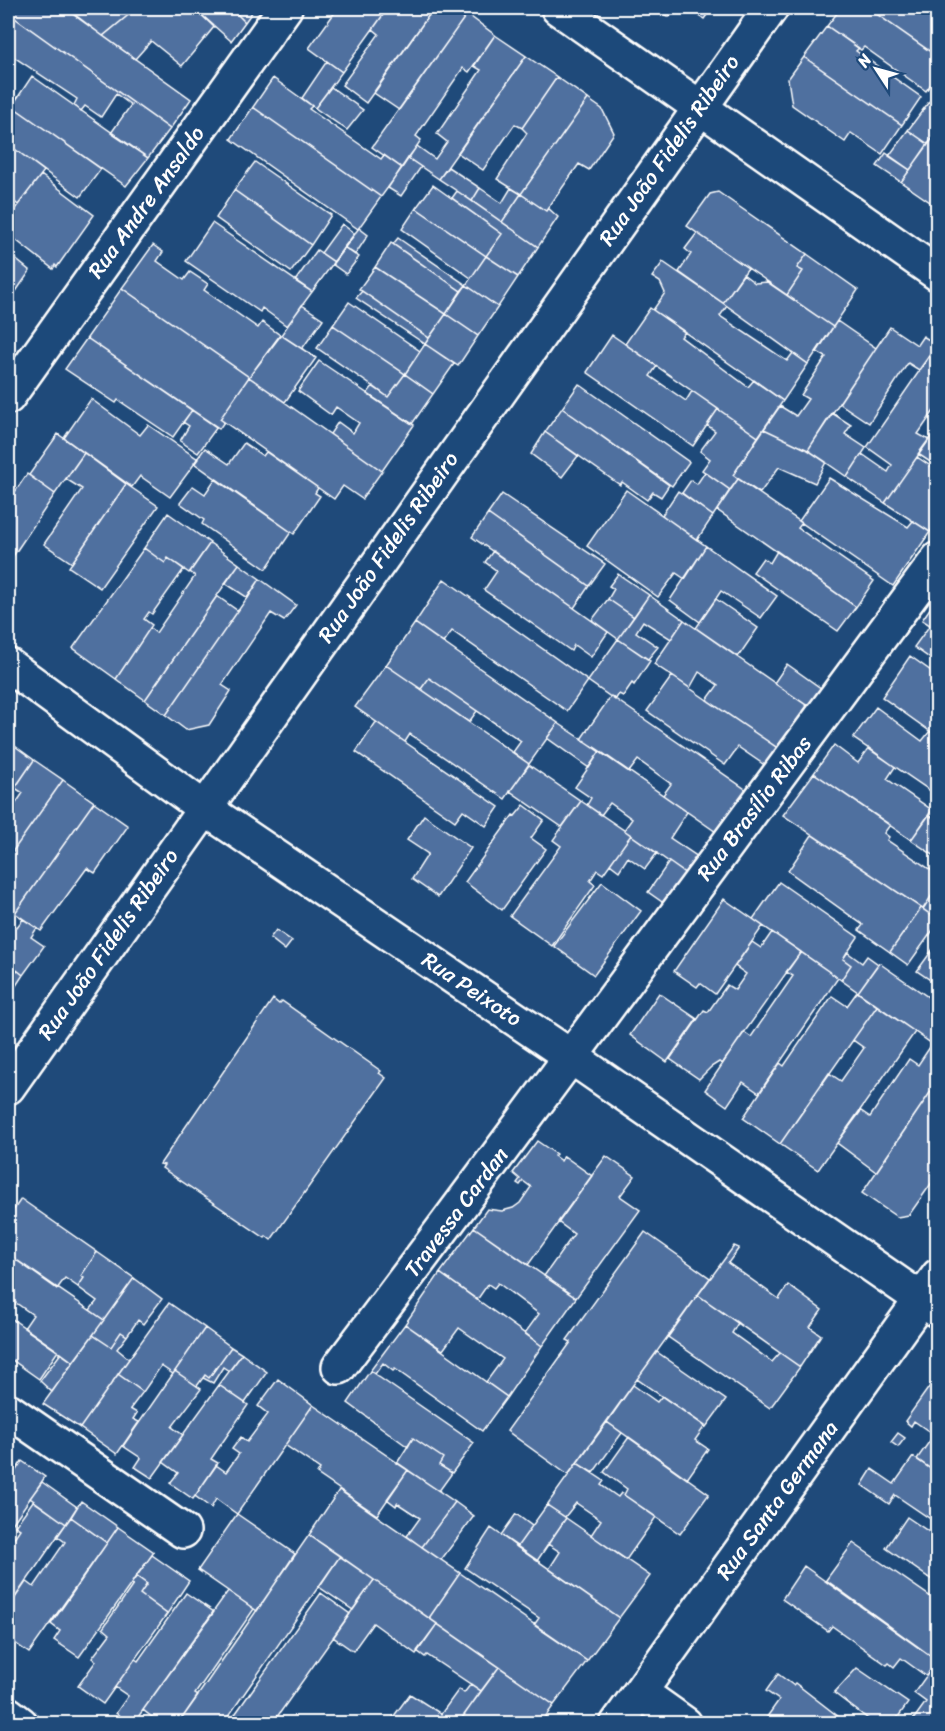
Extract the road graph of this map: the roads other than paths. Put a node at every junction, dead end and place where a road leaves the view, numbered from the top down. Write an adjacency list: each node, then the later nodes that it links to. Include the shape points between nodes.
1 (285, 8): 6 (street, Rua Andre Ansaldo)
2 (558, 8): 4 (street)
3 (771, 8): 4 (street, Rua João Fidelis Ribeiro)
4 (699, 106): 5 (street); 9 (street, Rua João Fidelis Ribeiro)
5 (938, 274)
6 (8, 397)
7 (938, 559): 10 (street, Rua Brasílio Ribas)
8 (8, 665): 9 (street, Rua Peixoto)
9 (204, 808): 10 (street, Rua Peixoto); 11 (street, Rua João Fidelis Ribeiro)
10 (570, 1056): 12 (street, Rua Peixoto); 13 (street, Travessa Cardan)
11 (8, 1087)
12 (932, 1296): 16 (street, Rua Santa Germana)
13 (339, 1367)
14 (8, 1410): 15 (street)
15 (183, 1531)
16 (640, 1692): 19 (street, Rua Santa Germana); 20 (street)
17 (8, 1714): 18 (street)
18 (21, 1724)
19 (617, 1724)
20 (685, 1724)

